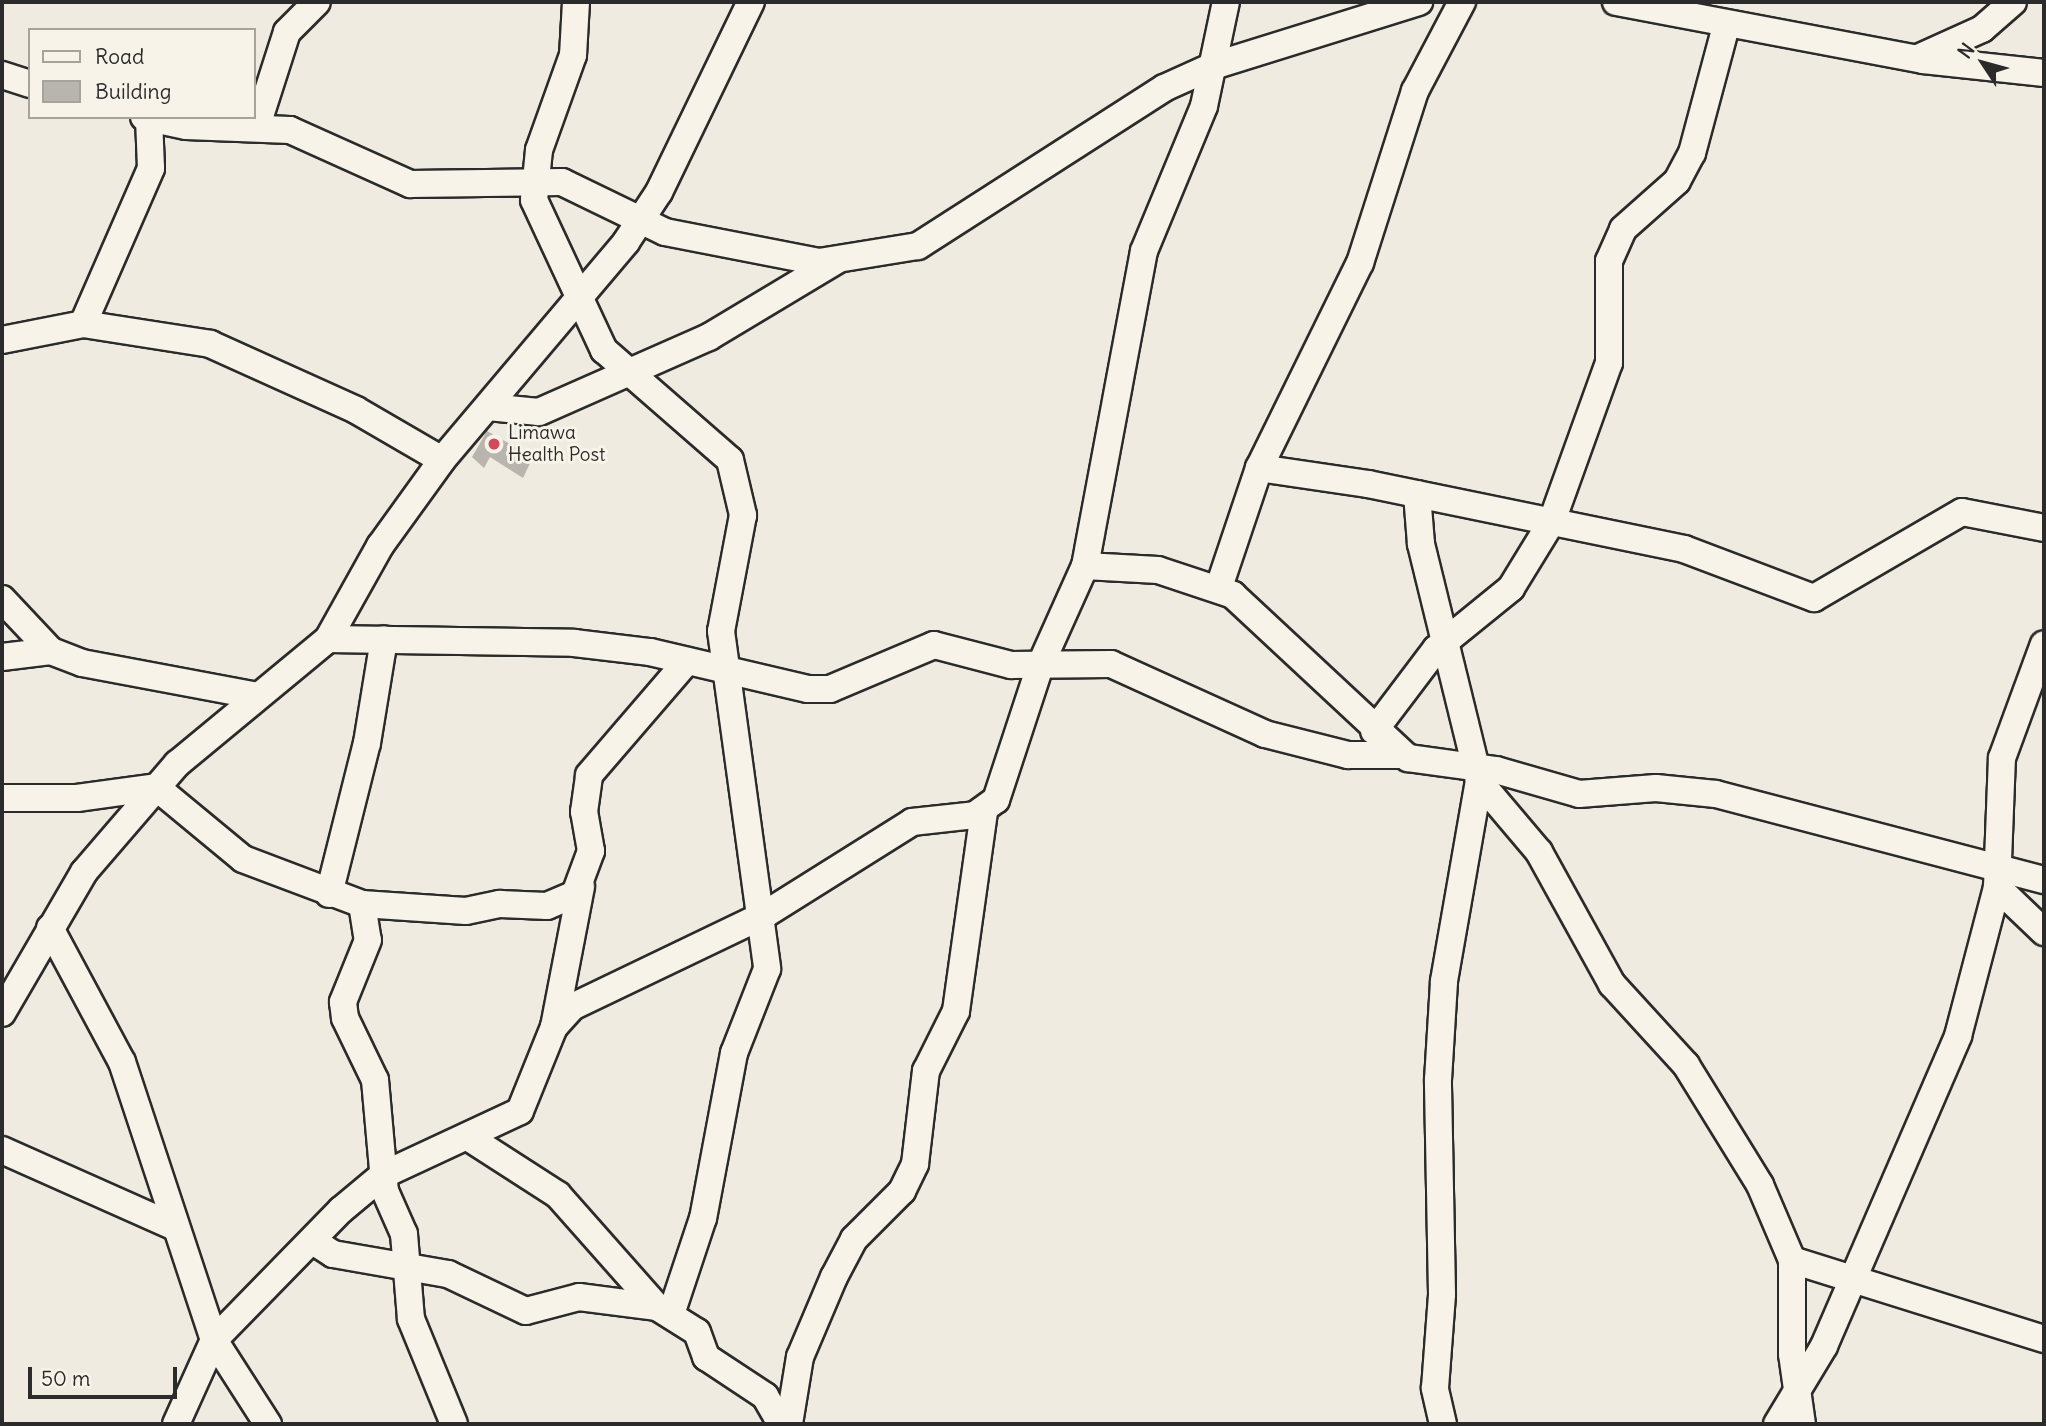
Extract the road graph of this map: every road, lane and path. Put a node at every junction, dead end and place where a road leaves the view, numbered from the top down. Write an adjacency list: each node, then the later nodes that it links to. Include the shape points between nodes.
1 (317, 2): 15 (street, via 287,32)
2 (576, 2): 19 (street, via 573,55)
3 (751, 2): 20 (street)
4 (1226, 2): 11 (street)
5 (1419, 2): 11 (street)
6 (1462, 2): 30 (street, via 1415,91 1360,262)
7 (1616, 2): 9 (street)
8 (2013, 2): 10 (street, via 1982,29)
9 (1726, 26): 10 (street); 32 (street, via 1692,153 1677,181 1623,229 1609,261 1609,363)
10 (1916, 59): 12 (street)
11 (1213, 66): 23 (street, via 1124,109 918,246); 34 (street, via 1178,178 1144,251)
12 (2044, 73)
13 (2, 75): 14 (street)
14 (28, 83)
15 (256, 117)
16 (254, 119): 18 (street)
17 (152, 123): 18 (street); 25 (street, via 151,168)
18 (247, 125): 19 (street, via 309,136 410,184)
19 (533, 181): 20 (street, via 586,189); 24 (street, via 544,225)
20 (642, 216): 21 (street); 22 (street)
21 (665, 232): 22 (street); 23 (street, via 794,262)
22 (626, 242): 24 (street)
23 (844, 256): 27 (street, via 709,337)
24 (578, 299): 27 (street); 28 (street)
25 (83, 324): 26 (street); 29 (street, via 210,344 306,393 356,410)
26 (2, 340)
27 (624, 374): 28 (street, via 540,412); 46 (street, via 702,432 730,460 741,487 743,515 721,631)
28 (488, 407): 29 (street)
29 (442, 460): 37 (street, via 380,546)
30 (1259, 468): 31 (street); 35 (street)
31 (1417, 494): 32 (street); 39 (street, via 1414,512)
32 (1552, 521): 33 (street, via 1700,553 1768,585 1814,598 1962,512); 39 (street, via 1511,588)
33 (2044, 528)
34 (1085, 566): 35 (street, via 1158,570); 44 (street)
35 (1219, 587): 48 (street, via 1256,610)
36 (2, 599): 41 (street)
37 (328, 639): 38 (street); 47 (street)
38 (384, 639): 43 (street, via 574,643); 57 (street, via 367,743)
39 (1444, 644): 48 (street); 50 (street)
40 (2044, 644): 45 (street)
41 (51, 651): 42 (street); 47 (street, via 136,677)
42 (2, 657)
43 (687, 661): 46 (street); 56 (street, via 589,775 584,812 591,851)
44 (1040, 666): 46 (street, via 1011,665 934,645 830,690); 49 (street, via 1111,664 1265,734 1348,755); 53 (street, via 996,800)
45 (2037, 668): 54 (street, via 2002,758)
46 (729, 671): 59 (street)
47 (258, 696): 51 (street)
48 (1374, 731): 49 (street)
49 (1404, 755): 50 (street)
50 (1478, 774): 54 (street, via 1578,794 1656,788 1716,794); 69 (street, via 1539,852 1612,984 1686,1065 1760,1185); 81 (street, via 1444,981 1438,1080 1442,1294 1435,1388)
51 (156, 787): 52 (street, via 77,798); 57 (street, via 243,859); 60 (street, via 84,872)
52 (2, 798)
53 (984, 812): 59 (street, via 912,822); 80 (street, via 958,1000 926,1071 915,1164 902,1191 853,1239 834,1277 800,1357)
54 (1998, 878): 55 (street); 61 (street); 71 (street, via 1958,1036)
55 (2044, 880)
56 (581, 887): 58 (street, via 564,900 534,907); 63 (street)
57 (330, 894): 58 (street)
58 (362, 904): 66 (street, via 368,940 343,1002 375,1080)
59 (764, 915): 63 (street, via 572,1007); 72 (street, via 767,968 734,1053 703,1218)
60 (50, 929): 62 (street); 67 (street, via 122,1062)
61 (2044, 932)
62 (2, 1013)
63 (554, 1027): 64 (street, via 520,1111)
64 (468, 1137): 66 (street); 72 (street, via 558,1195)
65 (2, 1150): 67 (street)
66 (383, 1175): 68 (street); 70 (street, via 404,1234)
67 (173, 1226): 74 (street)
68 (313, 1241): 70 (street, via 333,1254); 74 (street)
69 (1792, 1260): 71 (street); 75 (street)
70 (405, 1262): 72 (street, via 449,1274 526,1311 579,1297); 78 (street, via 411,1319)
71 (1852, 1279): 73 (street); 75 (street)
72 (664, 1311): 79 (street, via 697,1332 706,1357 765,1396)
73 (2044, 1339)
74 (214, 1340): 76 (street); 77 (street)
75 (1795, 1396): 82 (street); 83 (street)
76 (176, 1424)
77 (268, 1424)
78 (454, 1424)
79 (781, 1424)
80 (789, 1424)
81 (1443, 1424)
82 (1777, 1424)
83 (1802, 1424)

